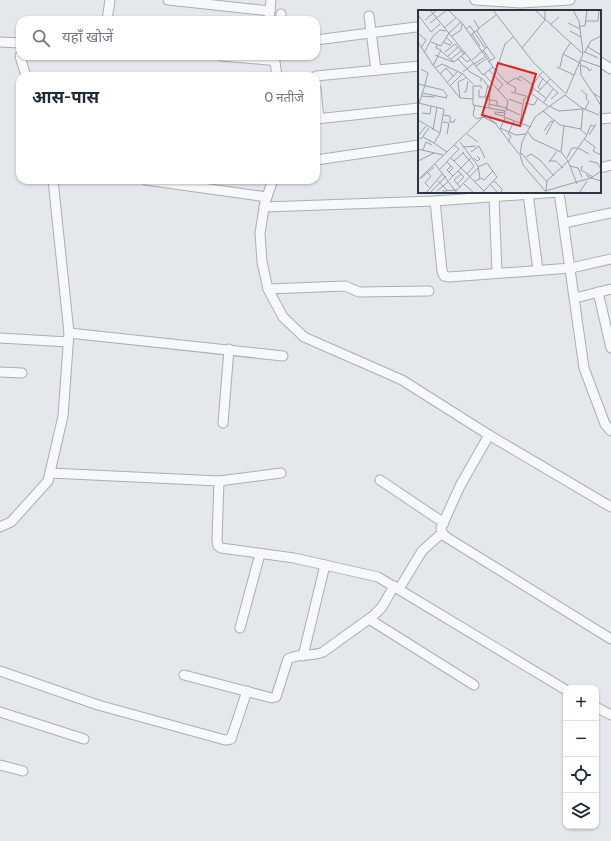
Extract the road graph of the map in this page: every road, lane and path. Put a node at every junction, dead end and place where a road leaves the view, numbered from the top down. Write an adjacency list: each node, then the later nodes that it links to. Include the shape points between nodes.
1 (110, 0): 9 (street)
2 (168, 0): 8 (street)
3 (271, 0): 8 (street)
4 (475, 0): 6 (street)
5 (570, 0): 6 (street)
6 (506, 3): 7 (street)
7 (517, 10)
8 (269, 15)
9 (108, 16)
10 (369, 16): 12 (street)
11 (416, 27): 12 (street)
12 (371, 33): 13 (street); 22 (street)
13 (320, 39)
14 (0, 42): 15 (street)
15 (16, 43)
16 (21, 60): 24 (street)
17 (270, 60): 23 (street, via 275,62)
18 (278, 60): 23 (street)
19 (601, 63): 21 (street)
20 (418, 66): 22 (street)
21 (611, 69)
22 (376, 70): 25 (street)
23 (277, 71)
24 (25, 72)
25 (320, 76)
26 (418, 108): 28 (street)
27 (611, 118): 29 (street)
28 (320, 119)
29 (601, 119)
30 (418, 145): 31 (street)
31 (320, 159)
32 (611, 165): 33 (street)
33 (601, 168)
34 (53, 184): 55 (street)
35 (174, 184): 41 (street)
36 (272, 184): 41 (street)
37 (544, 193): 39 (street)
38 (559, 193): 45 (street)
39 (528, 194): 40 (street); 48 (street)
40 (494, 196): 42 (street); 49 (street)
41 (267, 197): 43 (street)
42 (435, 201): 43 (street); 49 (street, via 444,276)
43 (264, 207): 50 (street, via 260,233 262,262)
44 (611, 213): 45 (street)
45 (564, 223): 47 (street)
46 (611, 259): 47 (street)
47 (571, 268): 48 (street); 54 (street)
48 (538, 270): 49 (street)
49 (498, 273)
50 (268, 289): 52 (street, via 345,286 359,292); 64 (street, via 283,317 304,337 402,380)
51 (611, 289): 53 (street)
52 (429, 291)
53 (598, 292): 54 (street); 57 (street)
54 (574, 298): 63 (street, via 584,368 605,424)
55 (69, 337): 56 (street); 58 (street); 65 (street, via 63,416)
56 (0, 338)
57 (611, 348)
58 (229, 349): 59 (street); 62 (street)
59 (283, 356)
60 (0, 372): 61 (street)
61 (22, 373)
62 (222, 424)
63 (611, 431)
64 (489, 435): 69 (street); 70 (street, via 460,486)
65 (50, 473): 68 (street); 71 (street, via 48,481 11,522)
66 (281, 473): 68 (street)
67 (380, 480): 70 (street)
68 (219, 481): 73 (street, via 218,546)
69 (611, 508)
70 (444, 523): 72 (street)
71 (0, 527)
72 (442, 533): 75 (street, via 422,551); 78 (street, via 446,538)
73 (260, 554): 74 (street); 77 (street)
74 (325, 565): 75 (street, via 378,577); 79 (street)
75 (396, 587): 76 (street, via 379,611); 83 (street)
76 (369, 620): 79 (street, via 323,652); 82 (street)
77 (240, 628)
78 (611, 639)
79 (303, 656): 84 (street, via 292,657 286,662 276,697)
80 (0, 671): 84 (street, via 98,705 225,740 231,739)
81 (184, 675): 84 (street)
82 (474, 685)
83 (563, 688)
84 (247, 691)
85 (599, 709): 87 (street)
86 (0, 712): 88 (street)
87 (611, 715)
88 (84, 739)
89 (0, 765): 90 (street)
90 (23, 771)

